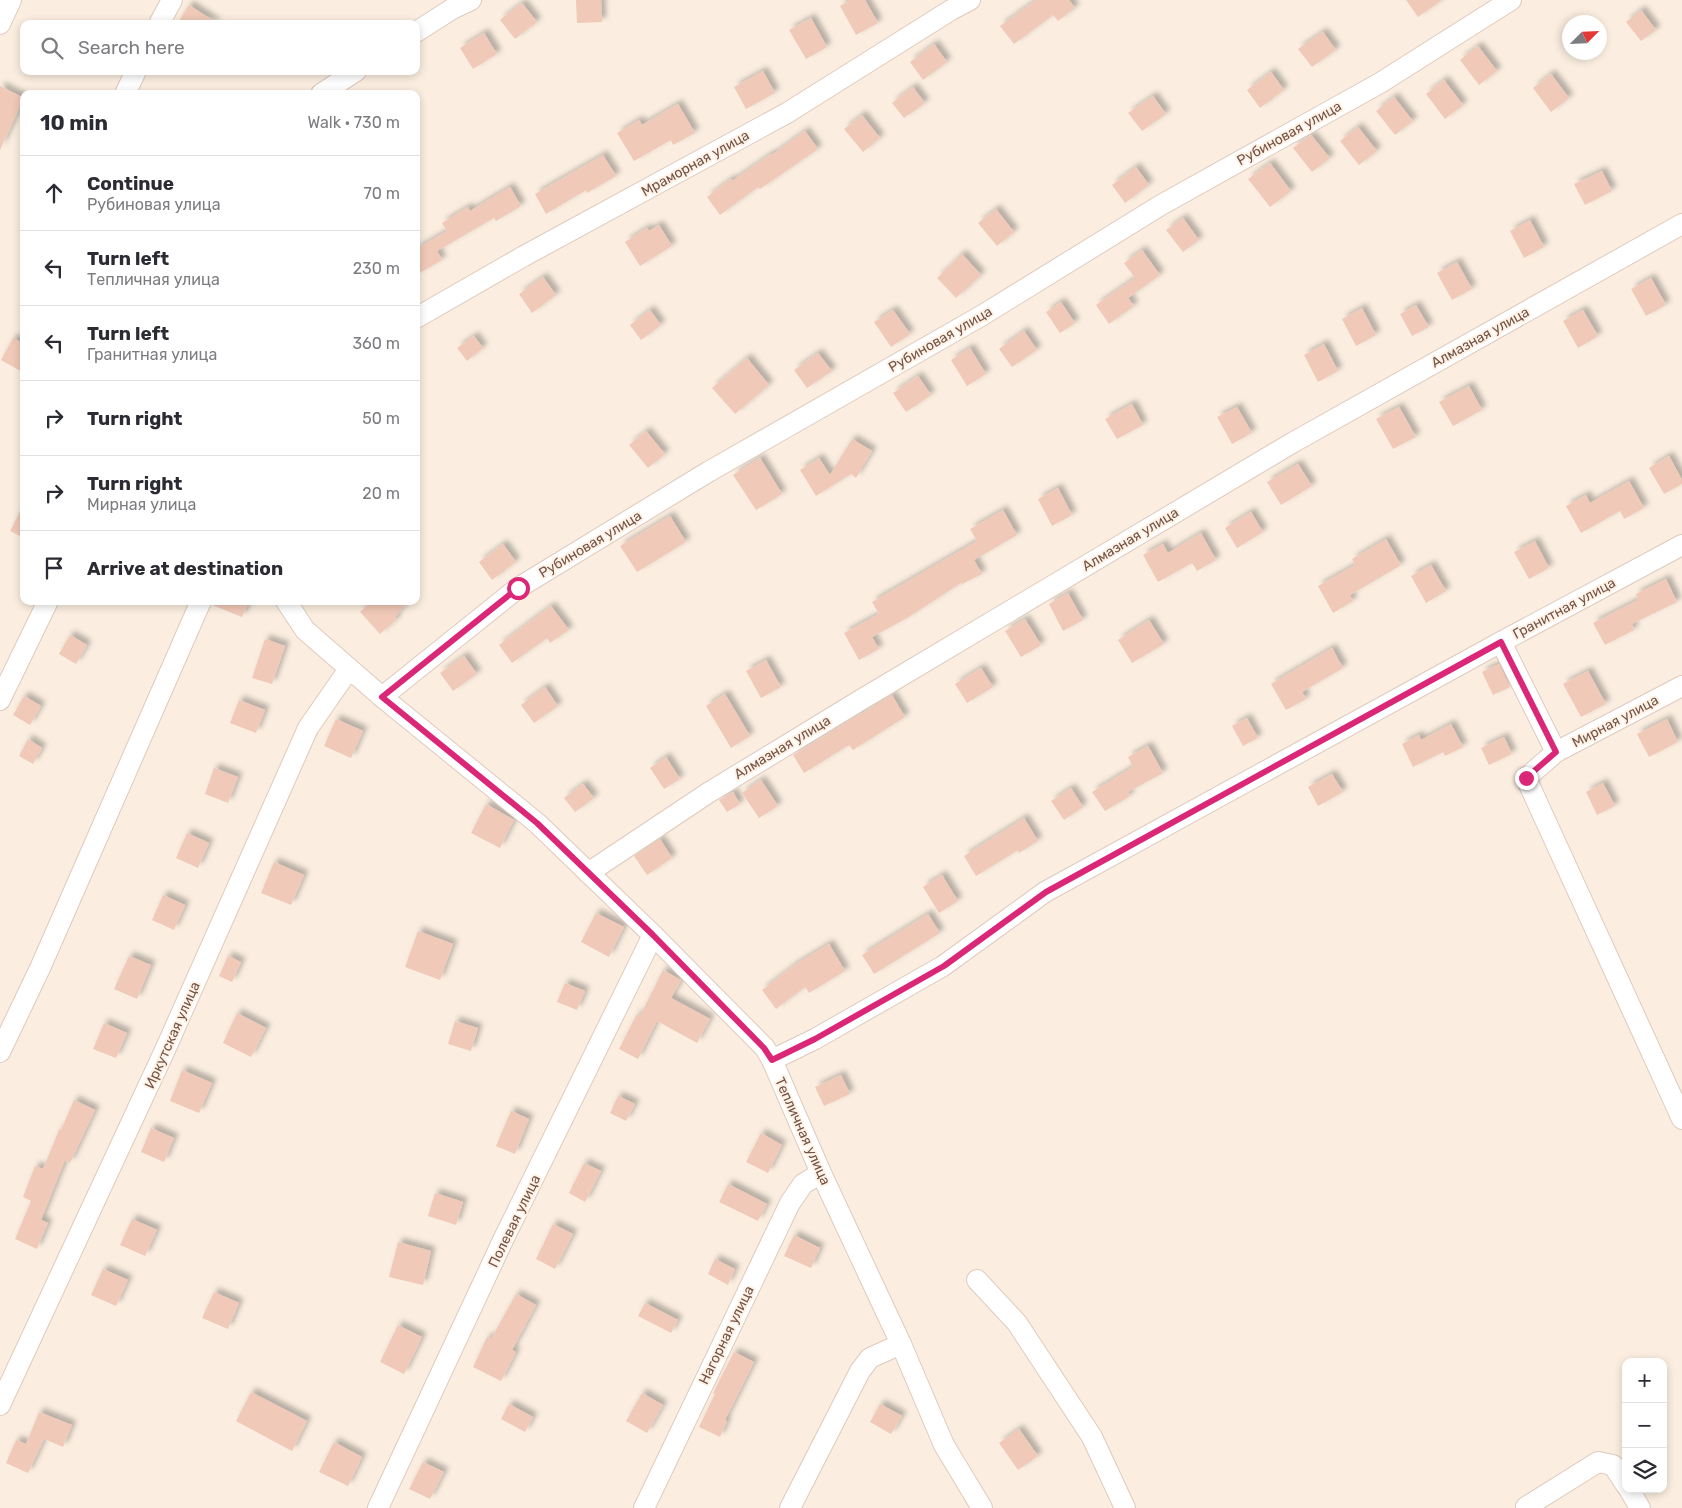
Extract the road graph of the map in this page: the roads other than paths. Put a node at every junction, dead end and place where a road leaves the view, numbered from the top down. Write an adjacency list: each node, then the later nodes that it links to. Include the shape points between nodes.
1 (11, 0): 7 (street)
2 (172, 0): 6 (street)
3 (471, 0): 8 (street)
4 (970, 0): 14 (street, Мраморная улица, via 787,113)
5 (1511, 0): 22 (street, Рубиновая улица, via 1380,82 1161,204 981,316 708,472 518,588)
6 (161, 20)
7 (0, 24)
8 (420, 29)
9 (134, 75): 11 (street)
10 (350, 75): 12 (street)
11 (128, 90)
12 (328, 90)
13 (1682, 224): 25 (street, Алмазная улица, via 1292,442 708,793)
14 (420, 316)
15 (1682, 545): 19 (street, Гранитная улица)
16 (46, 605): 23 (street)
17 (199, 605): 27 (street)
18 (289, 605): 20 (street, Тепличная улица, via 305,630)
19 (1501, 642): 24 (street); 28 (street, Гранитная улица, via 1046,892 944,966)
20 (349, 669): 22 (street, Тепличная улица); 33 (street, Иркутская улица, via 308,728 165,1050)
21 (1682, 686): 24 (street, Мирная улица)
22 (382, 697): 25 (street, Тепличная улица, via 537,823)
23 (0, 700)
24 (1556, 752): 29 (street, Мирная улица, via 1526,778)
25 (588, 873): 26 (street, Тепличная улица)
26 (653, 935): 28 (street, Тепличная улица); 37 (street, Полевая улица, via 504,1238)
27 (0, 1052)
28 (772, 1060): 30 (street, Тепличная улица)
29 (1682, 1119)
30 (821, 1173): 32 (street, Тепличная улица); 38 (street, Нагорная улица, via 803,1184 790,1203)
31 (977, 1280): 41 (street, via 1017,1323 1092,1437)
32 (902, 1344): 39 (street, via 870,1358 860,1371); 40 (street, Тепличная улица, via 944,1445)
33 (0, 1405)
34 (1622, 1478): 36 (street, via 1614,1465 1598,1462)
35 (1631, 1493): 42 (street)
36 (1526, 1507)
37 (378, 1508)
38 (644, 1508)
39 (790, 1508)
40 (982, 1508)
41 (1125, 1508)
42 (1640, 1508)

